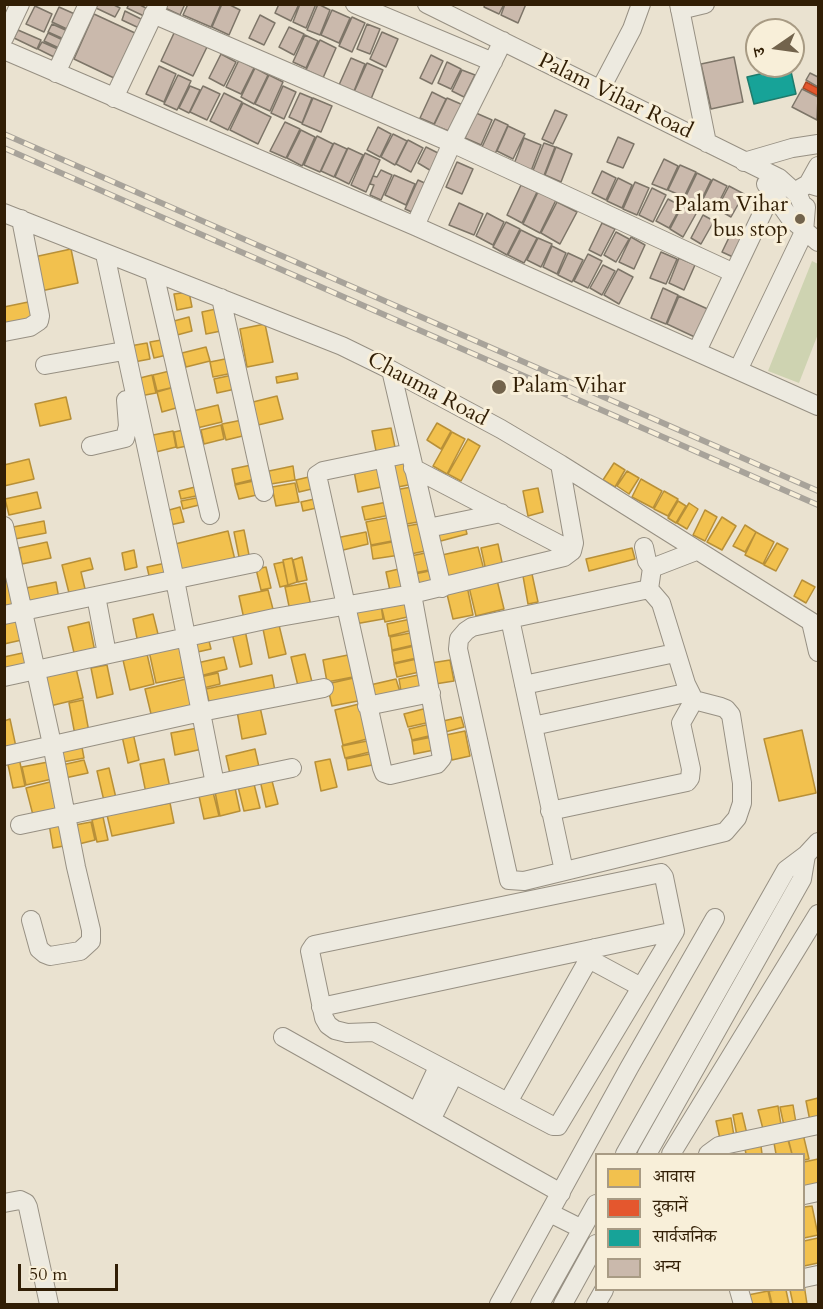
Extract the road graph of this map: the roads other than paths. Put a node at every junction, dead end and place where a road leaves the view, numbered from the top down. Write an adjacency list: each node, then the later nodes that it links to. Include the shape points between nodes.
1 (20, 4): 10 (street)
2 (88, 4): 14 (street)
3 (355, 4): 13 (street)
4 (427, 4): 9 (street, Palam Vihar Road)
5 (641, 4): 15 (street)
6 (705, 4): 7 (street)
7 (680, 7): 18 (street)
8 (156, 9): 16 (street); 17 (street)
9 (451, 10): 11 (street, Palam Vihar Road)
10 (4, 38)
11 (503, 41): 13 (street); 15 (street, Palam Vihar Road)
12 (4, 50): 14 (street)
13 (493, 62): 17 (street)
14 (56, 73): 16 (street)
15 (600, 90): 18 (street, Palam Vihar Road)
16 (114, 99): 25 (street)
17 (452, 143): 25 (street); 29 (street)
18 (707, 143): 20 (street, Palam Vihar Road)
19 (819, 144): 20 (street, via 792,148)
20 (751, 165): 22 (street)
21 (819, 166): 23 (street)
22 (775, 186): 23 (street); 26 (street, via 790,218); 29 (street)
23 (811, 200): 26 (street)
24 (13, 216): 27 (street, Chauma Road); 31 (street, via 40,316 30,327)
25 (415, 226): 33 (street)
26 (812, 237): 37 (street)
27 (105, 254): 28 (street, Chauma Road); 34 (street)
28 (154, 273): 30 (street, Chauma Road); 45 (street)
29 (734, 273): 33 (street)
30 (222, 298): 36 (street, Chauma Road); 43 (street)
31 (4, 332)
32 (114, 333): 34 (street)
33 (697, 351): 37 (street)
34 (121, 359): 35 (street); 39 (street, via 128,432 119,441); 53 (street)
35 (45, 365)
36 (392, 370): 41 (street); 42 (street, Chauma Road)
37 (738, 370): 38 (street)
38 (817, 401)
39 (91, 446)
40 (384, 459): 41 (street); 56 (street); 58 (street, via 317,475)
41 (411, 461): 44 (street); 47 (street)
42 (560, 464): 49 (street, via 574,543); 50 (street, Chauma Road)
43 (264, 492)
44 (501, 513): 47 (street); 49 (street)
45 (210, 514)
46 (4, 526): 59 (street)
47 (428, 528): 54 (street)
48 (644, 547): 52 (street)
49 (572, 551): 54 (street, via 552,561)
50 (696, 552): 52 (street); 62 (street, Chauma Road)
51 (254, 563): 53 (street)
52 (652, 568): 55 (street)
53 (175, 580): 57 (street); 63 (street)
54 (442, 588): 56 (street)
55 (649, 589): 61 (street); 65 (street, via 661,603)
56 (412, 594): 58 (street); 71 (street)
57 (96, 596): 59 (street); 66 (street)
58 (346, 606): 63 (street); 73 (street)
59 (23, 611): 60 (street); 67 (street)
60 (4, 615)
61 (510, 619): 69 (street); 84 (street, via 472,627 462,634 458,649 508,880 516,882)
62 (815, 624): 64 (street)
63 (187, 637): 66 (street); 74 (street)
64 (819, 652)
65 (675, 653): 69 (street); 72 (street)
66 (107, 654): 67 (street)
67 (36, 671): 68 (street); 76 (street)
68 (4, 677)
69 (524, 685): 75 (street)
70 (324, 688): 74 (street)
71 (431, 693): 73 (street); 73 (street, via 441,761 390,775 382,768)
72 (692, 696): 75 (street); 80 (street, via 681,723 691,769 687,782); 84 (street, via 726,709 731,715 742,783 738,818 725,832)
73 (367, 706)
74 (201, 712): 76 (street); 79 (street)
75 (532, 726): 80 (street)
76 (52, 744): 77 (street); 81 (street)
77 (4, 756)
78 (292, 768): 79 (street)
79 (215, 784): 81 (street)
80 (550, 811): 84 (street)
81 (66, 814): 82 (street); 87 (street, via 91,941 80,951 50,956 39,950)
82 (20, 825)
83 (812, 848): 97 (street, via 786,870); 98 (street, via 802,879)
84 (564, 871)
85 (819, 914): 99 (street)
86 (715, 918): 101 (street)
87 (31, 920)
88 (675, 931): 89 (street); 90 (street); 91 (street, via 664,877 659,872 314,945 310,951)
89 (592, 953): 90 (street); 91 (street); 94 (street)
90 (641, 987): 94 (street, via 558,1126)
91 (321, 1007): 93 (street, via 328,1025 335,1030 374,1032)
92 (283, 1037): 95 (street)
93 (446, 1071): 94 (street); 95 (street)
94 (508, 1102)
95 (424, 1116): 101 (street)
96 (819, 1125): 100 (street, via 718,1146)
97 (626, 1153)
98 (648, 1153)
99 (673, 1153)
100 (709, 1153)
101 (561, 1193): 104 (street)
102 (4, 1203): 108 (street, via 21,1200 28,1207)
103 (595, 1207): 105 (street)
104 (550, 1213): 105 (street); 109 (street)
105 (582, 1229): 110 (street)
106 (595, 1247): 111 (street)
107 (603, 1291): 112 (street)
108 (49, 1305)
109 (499, 1305)
110 (540, 1305)
111 (562, 1305)
112 (596, 1305)

